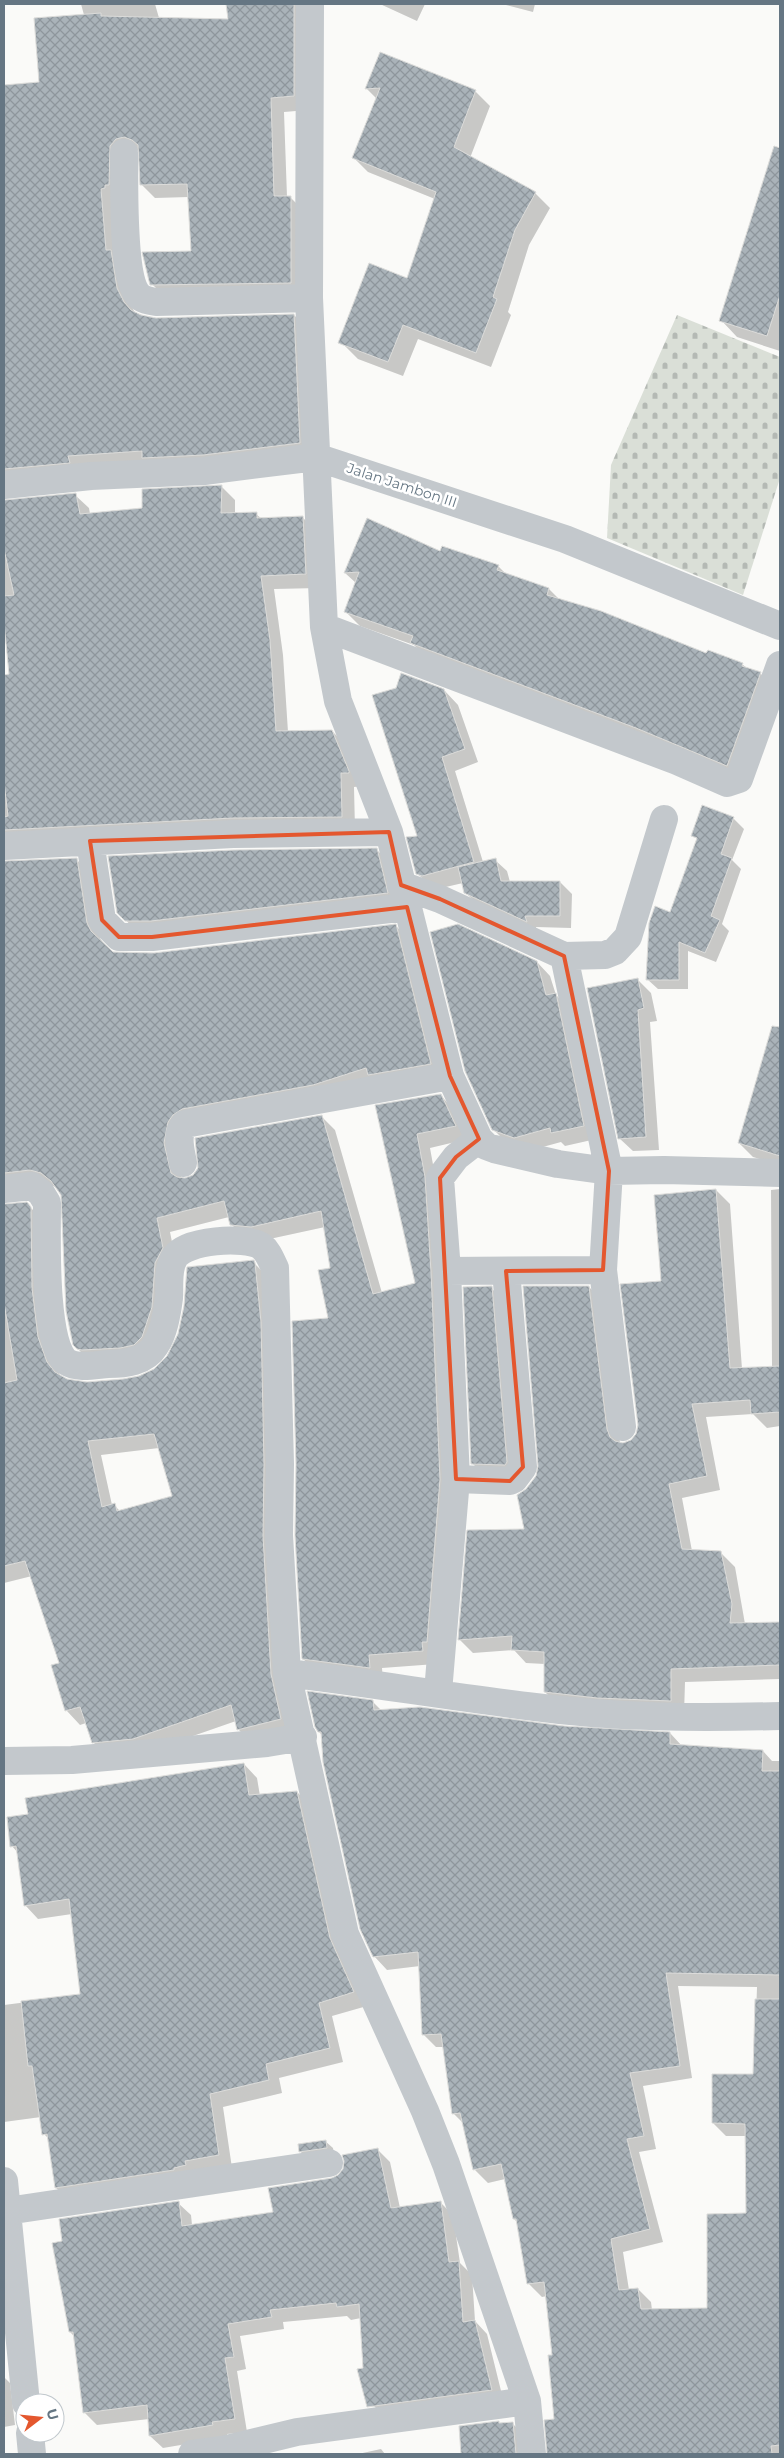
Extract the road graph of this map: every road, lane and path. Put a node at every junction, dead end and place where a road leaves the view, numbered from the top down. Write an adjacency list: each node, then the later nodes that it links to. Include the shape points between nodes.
1 (310, 4): 3 (street)
2 (124, 153): 3 (street, via 127,259 133,285 145,300)
3 (309, 298): 4 (street)
4 (316, 457): 5 (street, Jalan Jambon III, via 204,471 91,476); 6 (street, Jalan Jambon III, via 565,539); 7 (street)
5 (4, 485)
6 (780, 626)
7 (324, 627): 8 (street, via 727,783 739,779); 10 (street, via 338,701)
8 (780, 665)
9 (664, 818): 14 (street, via 628,937 615,951 605,955)
10 (389, 832): 11 (street, via 233,834); 13 (street)
11 (90, 841): 12 (street); 13 (street, via 102,920 119,937 152,937)
12 (4, 846)
13 (404, 896): 14 (street, via 440,899); 15 (street)
14 (564, 956): 18 (street)
15 (450, 1076): 16 (street); 17 (street, via 185,1124 180,1129 179,1138)
16 (479, 1139): 18 (street, via 494,1149 558,1164); 22 (street, via 456,1157 440,1178)
17 (183, 1162)
18 (609, 1171): 19 (street); 21 (street)
19 (780, 1173)
20 (4, 1189): 26 (street, via 32,1186 46,1203 50,1327 61,1357 78,1366 126,1364 148,1354 161,1333 171,1266 174,1258 186,1247 197,1243 248,1242 263,1248 269,1256 275,1268 280,1535)
21 (603, 1270): 23 (street); 24 (street)
22 (447, 1271): 23 (street); 25 (street)
23 (506, 1271): 25 (street, via 523,1467 510,1480)
24 (622, 1427)
25 (456, 1479): 27 (street)
26 (287, 1673): 27 (street); 29 (street)
27 (438, 1692): 28 (street, via 555,1709 687,1718)
28 (780, 1716)
29 (303, 1737): 30 (street, via 72,1760); 35 (street, via 345,1934 446,2164)
30 (4, 1761)
31 (329, 2163): 33 (street)
32 (4, 2181): 33 (street)
33 (7, 2211): 34 (street)
34 (25, 2393)
35 (527, 2401): 36 (street, via 297,2432); 37 (street)
36 (192, 2454)
37 (532, 2454)

